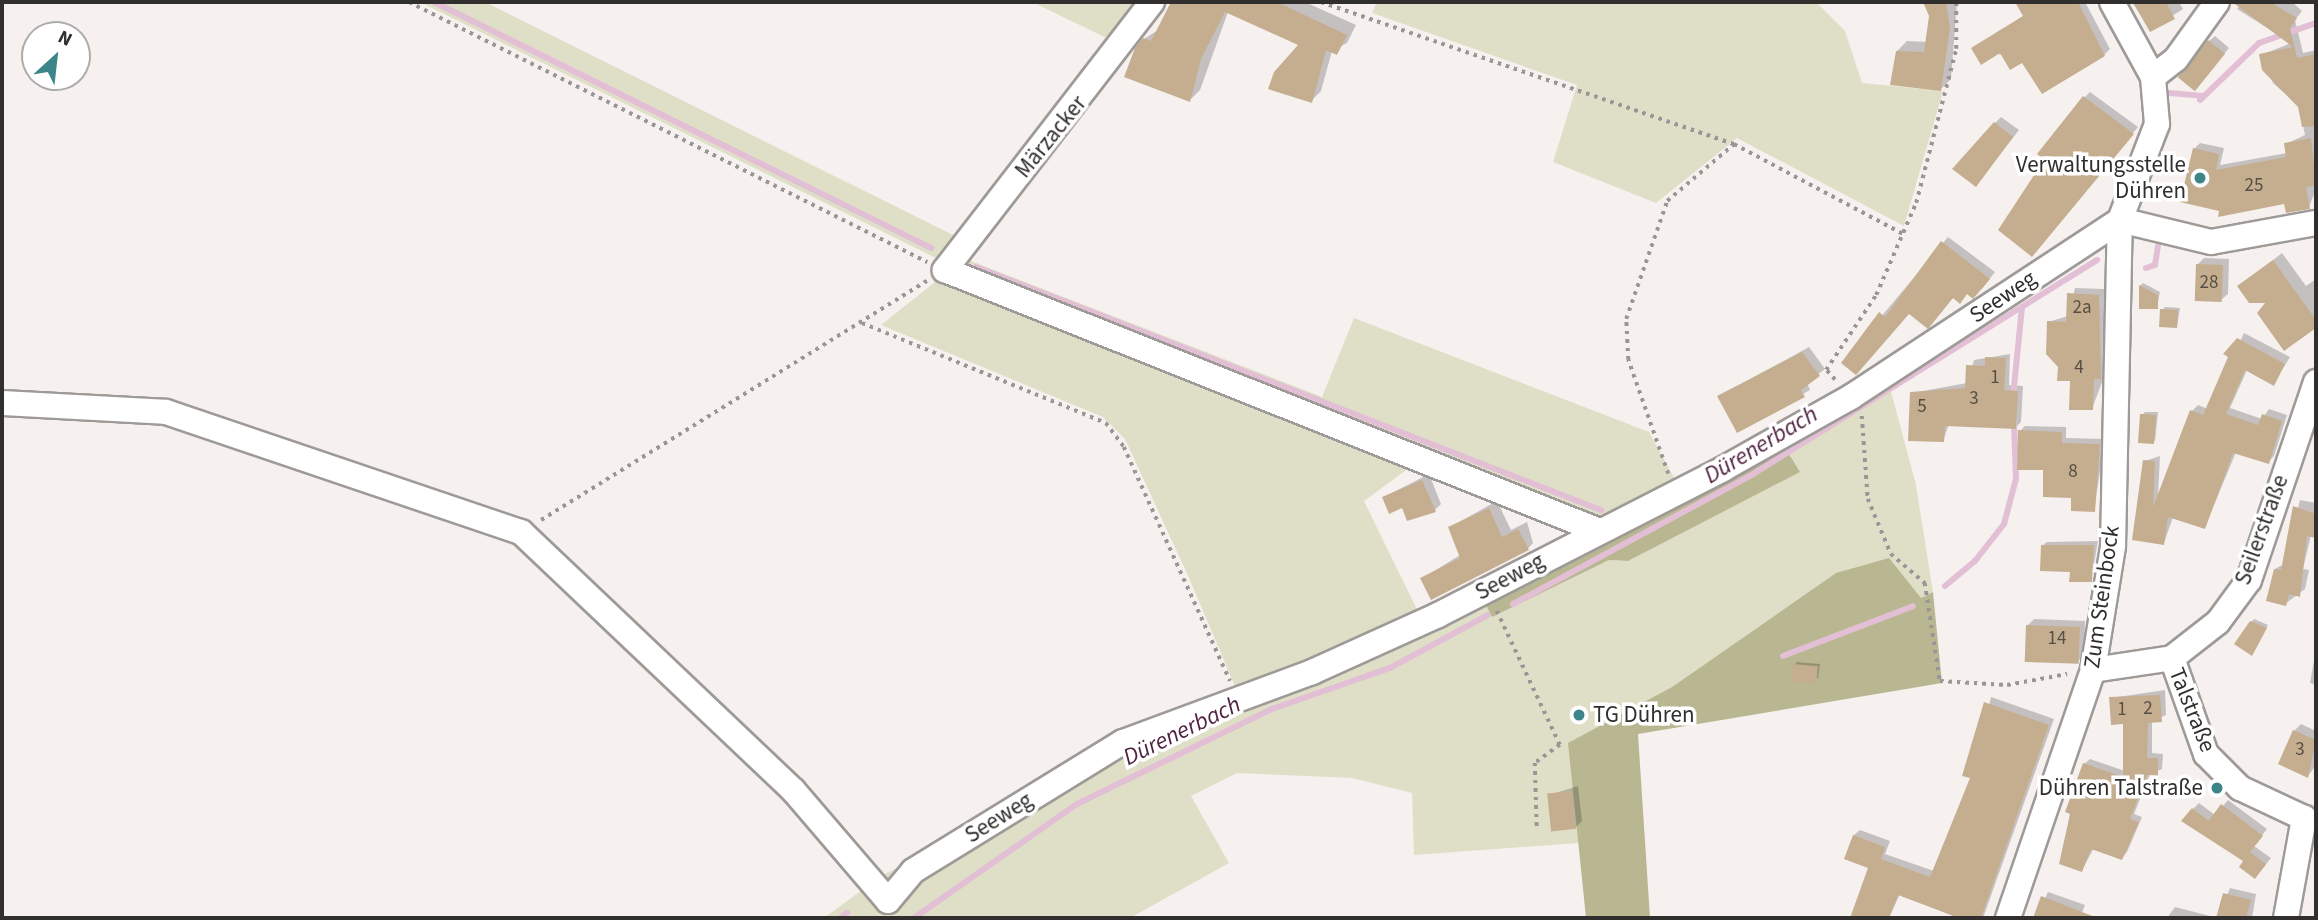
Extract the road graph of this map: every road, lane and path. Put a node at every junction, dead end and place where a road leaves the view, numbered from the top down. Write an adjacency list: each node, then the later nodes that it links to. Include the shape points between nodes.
1 (409, 2): 12 (path)
2 (1152, 2): 12 (street, Märzacker)
3 (1321, 2): 8 (path)
4 (1956, 2): 11 (path, via 1956,49)
5 (2112, 2): 7 (street)
6 (2217, 2): 7 (street, via 2176,59)
7 (2153, 77): 9 (street, Zum Steinbock, via 2157,124)
8 (1734, 144): 11 (path); 17 (path, via 1667,201 1626,319 1628,360)
9 (2120, 220): 10 (street, via 2211,242); 16 (street, Seeweg); 22 (street, Zum Steinbock, via 2113,546)
10 (2316, 223)
11 (1903, 234): 16 (path, via 1875,295 1826,370)
12 (945, 270): 13 (path); 18 (street)
13 (862, 323): 19 (path); 23 (path, via 1106,423 1124,447)
14 (2316, 382): 21 (street, Seilerstraße, via 2249,580 2218,622)
15 (2, 403): 19 (street, via 166,412)
16 (1856, 406): 17 (street, Seeweg); 22 (path, via 1868,499 1891,554 1925,583 1940,681 2007,685)
17 (1676, 492): 18 (street, Seeweg)
18 (1597, 530): 20 (street, Seeweg)
19 (521, 532): 23 (street, Seeweg, via 793,790 888,901 913,871 1123,741)
20 (1489, 588): 23 (street, Seeweg, via 1312,672); 25 (path, via 1560,745 1535,763)
21 (2172, 658): 22 (street, Seilerstraße); 24 (street, Talstraße, via 2206,754 2240,788)
22 (2093, 670): 26 (street, Zum Steinbock)
23 (1236, 696)
24 (2310, 814): 27 (street, Talstraße)
25 (1537, 830)
26 (2008, 918)
27 (2286, 918)

